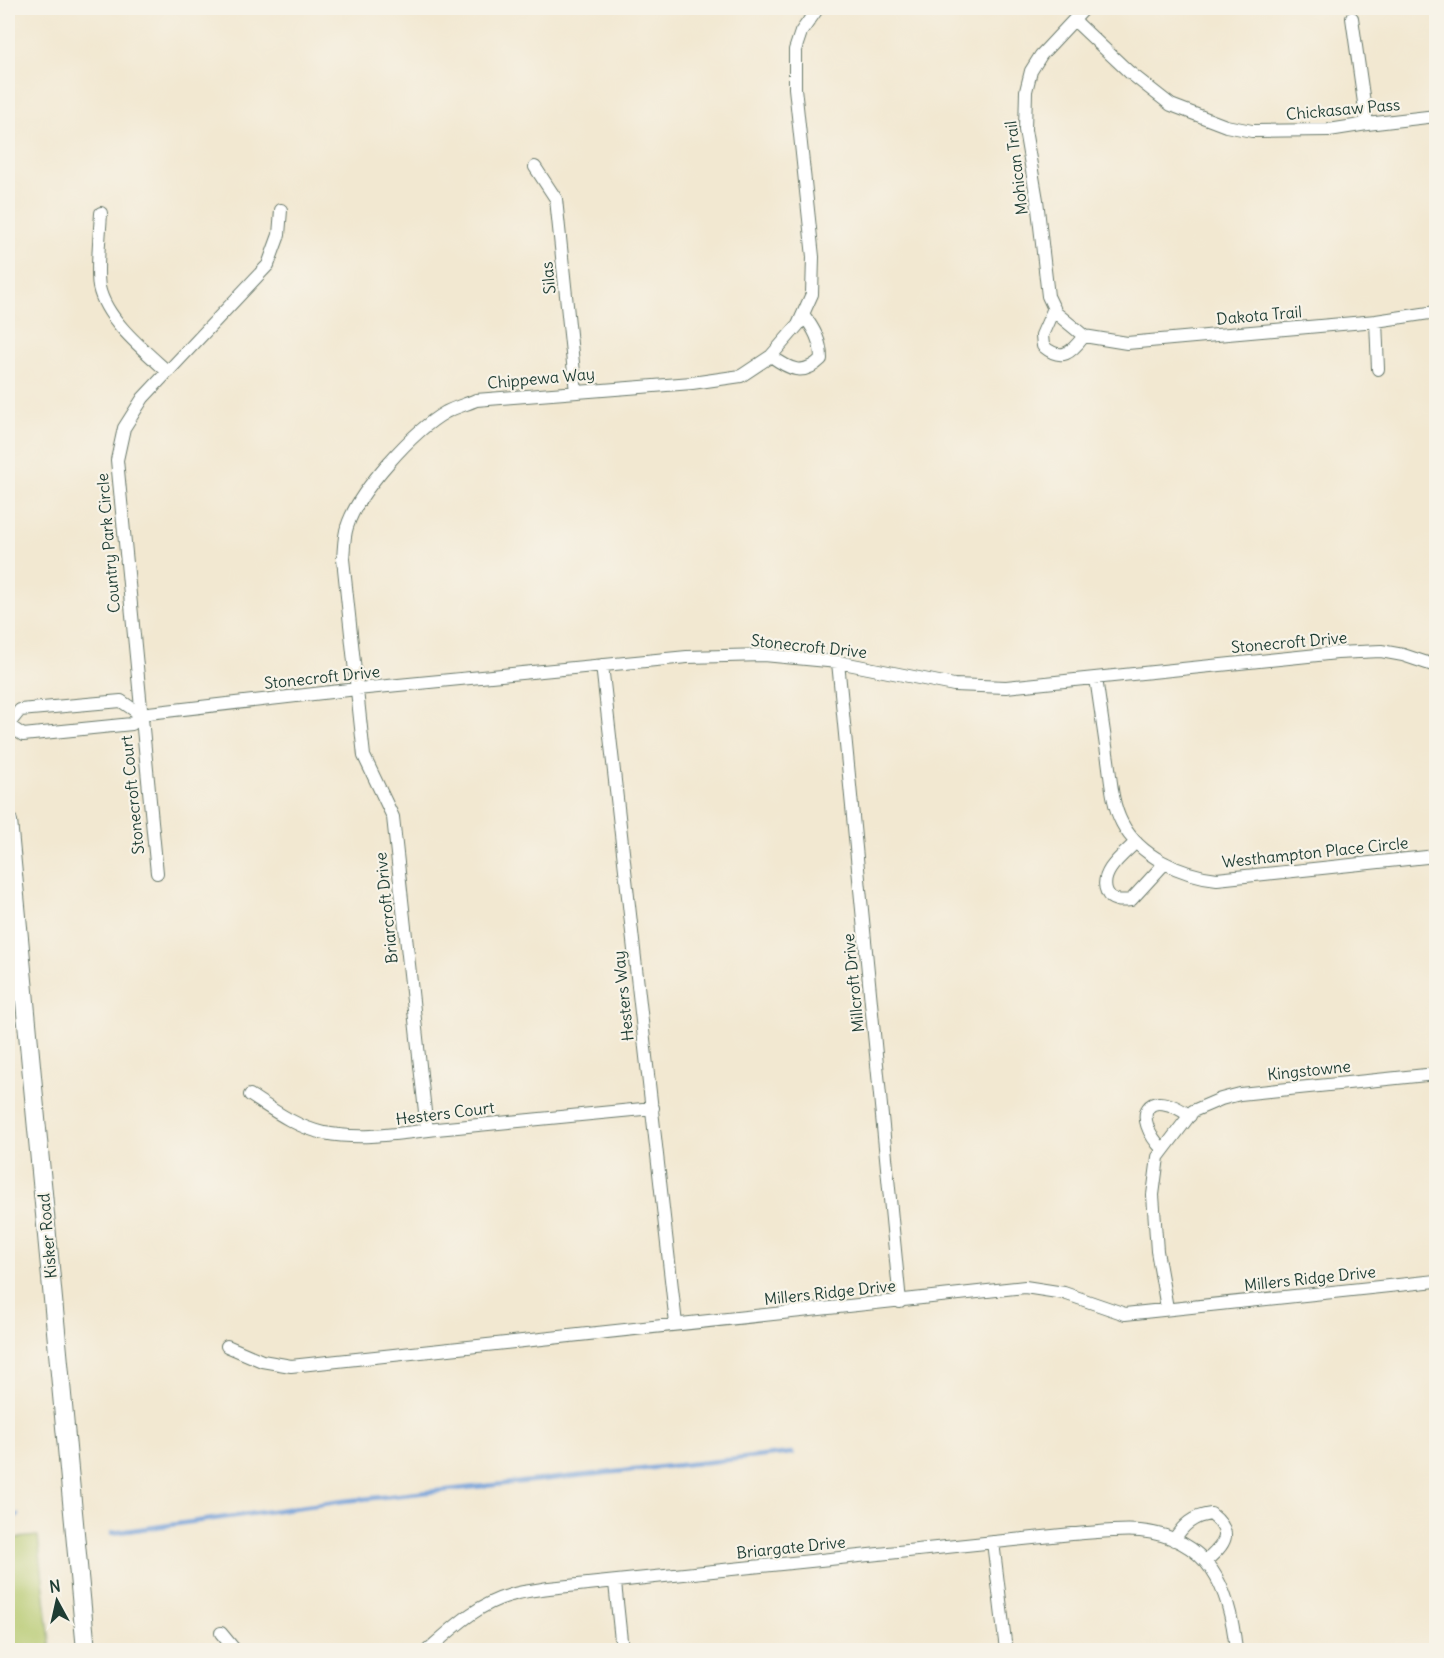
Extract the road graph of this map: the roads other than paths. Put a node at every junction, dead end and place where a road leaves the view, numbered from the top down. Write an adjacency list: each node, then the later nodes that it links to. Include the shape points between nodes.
1 (818, 8): 12 (street, Chippewa Way, via 801,32 795,50 795,88 813,256 812,294)
2 (1085, 8): 4 (street, Mohican Trail)
3 (1352, 18): 6 (street)
4 (1074, 20): 6 (street, Chickasaw Pass, via 1129,72 1178,110 1252,131 1329,130); 10 (street, Mohican Trail, via 1041,55 1031,71 1026,92 1025,130 1048,296)
5 (1437, 116): 6 (street, Chickasaw Pass)
6 (1367, 124)
7 (535, 167): 18 (street, Silas, via 556,199)
8 (281, 210): 17 (street, Country Park Circle, via 279,236 268,265)
9 (100, 213): 17 (street, via 99,287 112,315)
10 (1054, 308): 14 (street); 14 (street, via 1042,335 1043,346 1061,355 1073,350)
11 (1437, 312): 13 (street, Dakota Trail)
12 (803, 314): 15 (street, Chippewa Way); 15 (street, via 819,341 821,359 804,370 787,368)
13 (1377, 321): 14 (street, Dakota Trail, via 1127,343); 16 (street)
14 (1084, 336)
15 (771, 356): 18 (street, Chippewa Way, via 741,376)
16 (1378, 369)
17 (168, 372): 24 (street, Country Park Circle, via 142,398 124,428 117,460)
18 (576, 392): 23 (street, Chippewa Way, via 477,400 446,413 388,464 360,500 346,528 343,559)
19 (838, 662): 20 (street, Stonecroft Drive, via 764,655); 22 (street, Stonecroft Drive, via 954,685 1006,687); 38 (street, Millcroft Drive)
20 (602, 665): 23 (street, Stonecroft Drive); 33 (street, Hesters Way)
21 (1437, 666): 22 (street, Stonecroft Drive, via 1381,651)
22 (1096, 678): 27 (street, Westhampton Place Circle, via 1113,799 1122,823)
23 (357, 689): 24 (street, Stonecroft Drive); 35 (street, Briarcroft Drive, via 364,756 393,817)
24 (141, 714): 25 (street, Stonecroft Drive, via 132,724 23,735); 25 (street, Stonecroft Drive, via 121,701 20,710); 30 (street, Stonecroft Court)
25 (8, 725)
26 (8, 821): 47 (main road, Kisker Road)
27 (1136, 842): 29 (street, Westhampton Place Circle); 29 (street, via 1105,879 1106,891 1112,899 1131,900)
28 (1437, 856): 29 (street, Westhampton Place Circle, via 1216,879 1188,874)
29 (1165, 863)
30 (157, 873)
31 (1437, 1074): 34 (street, Kingstowne, via 1240,1094 1193,1111)
32 (250, 1095): 35 (street, Hesters Court, via 290,1121 321,1132 354,1137)
33 (653, 1108): 35 (street, Hesters Court); 40 (street, Hesters Way)
34 (1190, 1116): 36 (street, Kingstowne); 36 (street, via 1167,1103 1149,1106 1146,1128)
35 (427, 1130)
36 (1162, 1150): 39 (street, Kingstowne, via 1153,1195)
37 (1437, 1281): 39 (street, Millers Ridge Drive)
38 (900, 1302): 39 (street, Millers Ridge Drive, via 1025,1287 1064,1293 1125,1314); 40 (street, Millers Ridge Drive)
39 (1167, 1308)
40 (676, 1324): 41 (street, Millers Ridge Drive, via 291,1366 262,1361)
41 (227, 1346)
42 (1174, 1540): 43 (street, Briargate Drive, via 1138,1531); 44 (street, Briargate Drive, via 1189,1546); 44 (street, via 1187,1522 1211,1514 1221,1522 1225,1535 1222,1548)
43 (993, 1542): 45 (street, Briargate Drive); 51 (street)
44 (1206, 1561): 52 (street, Briargate Drive, via 1227,1599)
45 (615, 1583): 49 (street, Briargate Drive, via 512,1594 479,1609); 50 (street)
46 (221, 1633): 48 (street)
47 (86, 1650)
48 (235, 1650)
49 (428, 1650)
50 (622, 1650)
51 (1006, 1650)
52 (1236, 1650)

